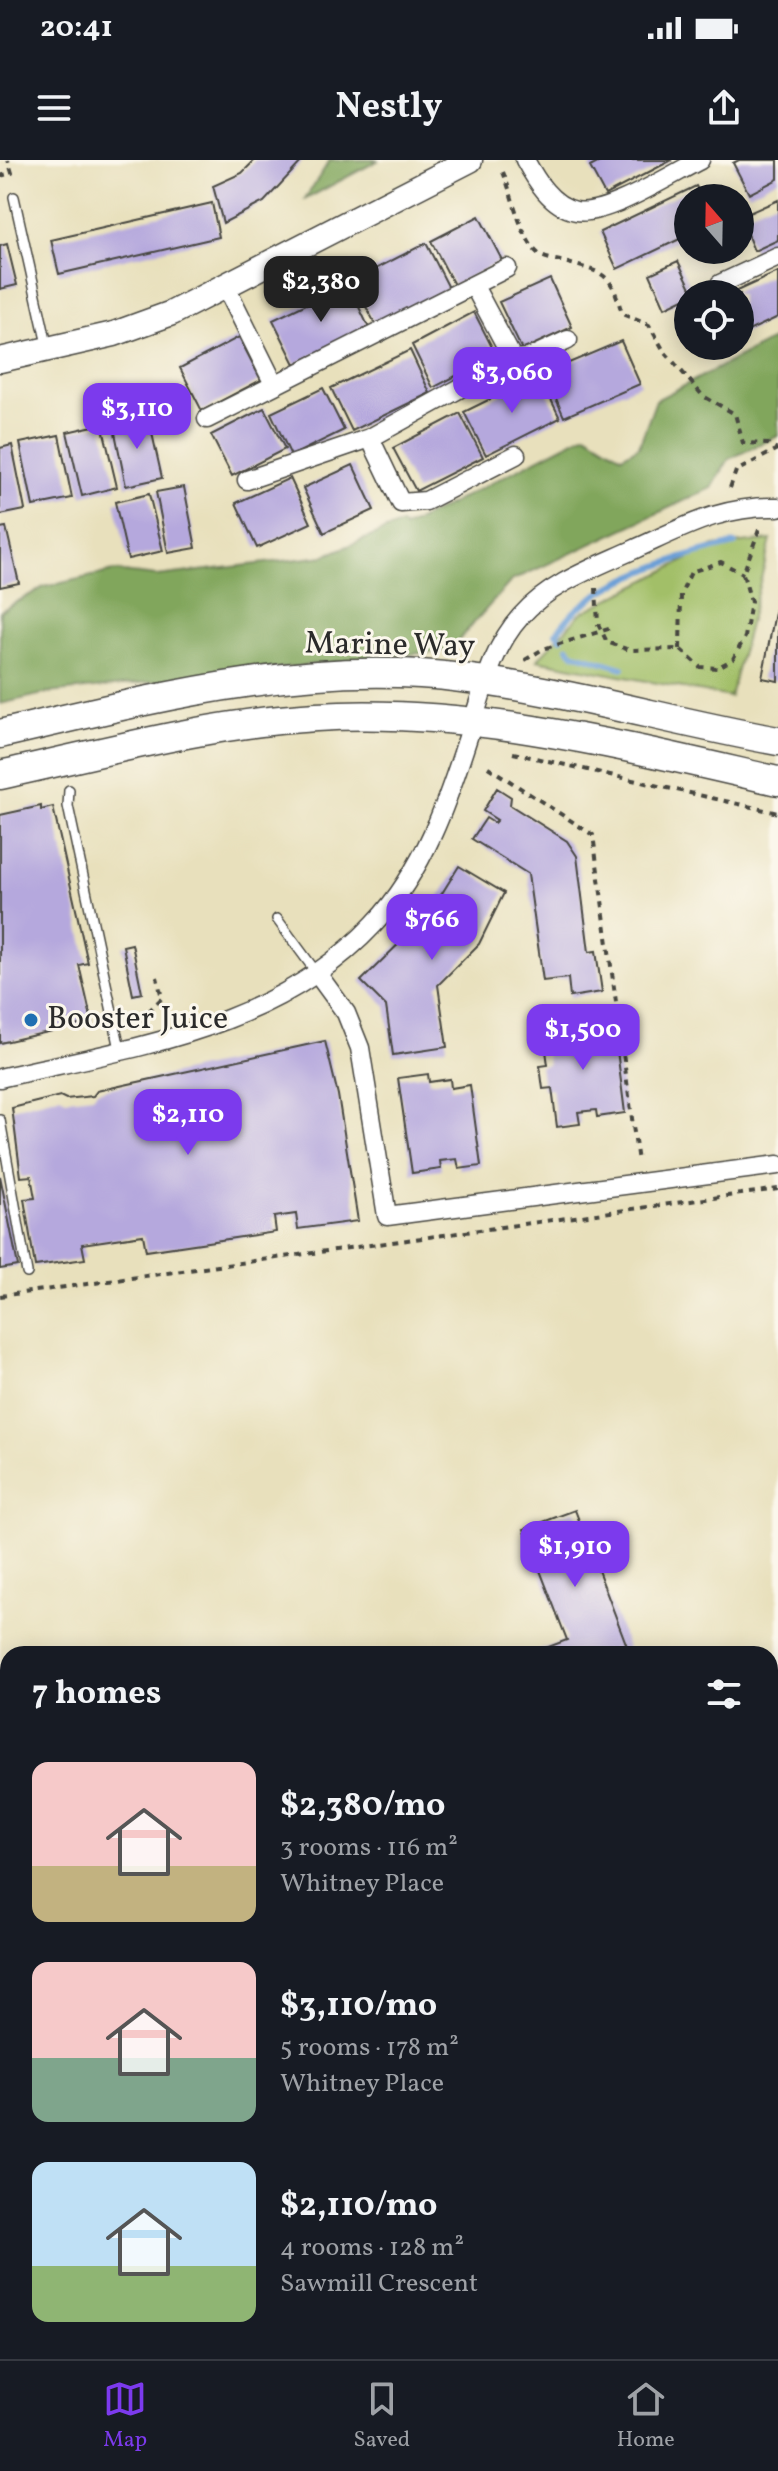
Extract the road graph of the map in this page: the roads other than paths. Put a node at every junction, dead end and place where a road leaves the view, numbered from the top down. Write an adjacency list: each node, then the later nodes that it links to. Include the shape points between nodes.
1 (470, 160): 9 (street)
2 (525, 160): 3 (street, via 543,191 573,211 595,212)
3 (700, 160)
4 (14, 197): 11 (lane)
5 (778, 257): 7 (street)
6 (507, 268): 8 (street)
7 (729, 280)
8 (474, 286): 12 (street); 14 (street)
9 (226, 287): 11 (street, via 114,334); 14 (street)
10 (568, 340): 12 (street, via 529,358)
11 (48, 349): 13 (street)
12 (513, 359): 16 (street)
13 (0, 360)
14 (274, 384): 15 (street)
15 (207, 419)
16 (370, 438): 17 (street, via 401,503 426,501); 18 (street)
17 (516, 455)
18 (247, 480)
19 (778, 507): 20 (street, via 729,509 560,584 522,615 496,650)
20 (486, 681): 21 (street); 22 (main road, Marine Way, via 350,673 202,687); 23 (main road, Marine Way)
21 (473, 722): 24 (main road, via 319,717 245,723); 25 (main road, via 650,752); 28 (street, via 435,834 412,876 375,924)
22 (0, 734)
23 (778, 741)
24 (0, 775)
25 (778, 781)
26 (69, 790): 29 (lane, via 68,806)
27 (277, 919): 28 (lane)
28 (316, 972): 29 (street, via 237,1018 201,1032); 32 (street, via 357,1038 387,1216)
29 (120, 1049): 30 (street)
30 (0, 1078)
31 (0, 1120): 33 (lane)
32 (778, 1165)
33 (27, 1273)

